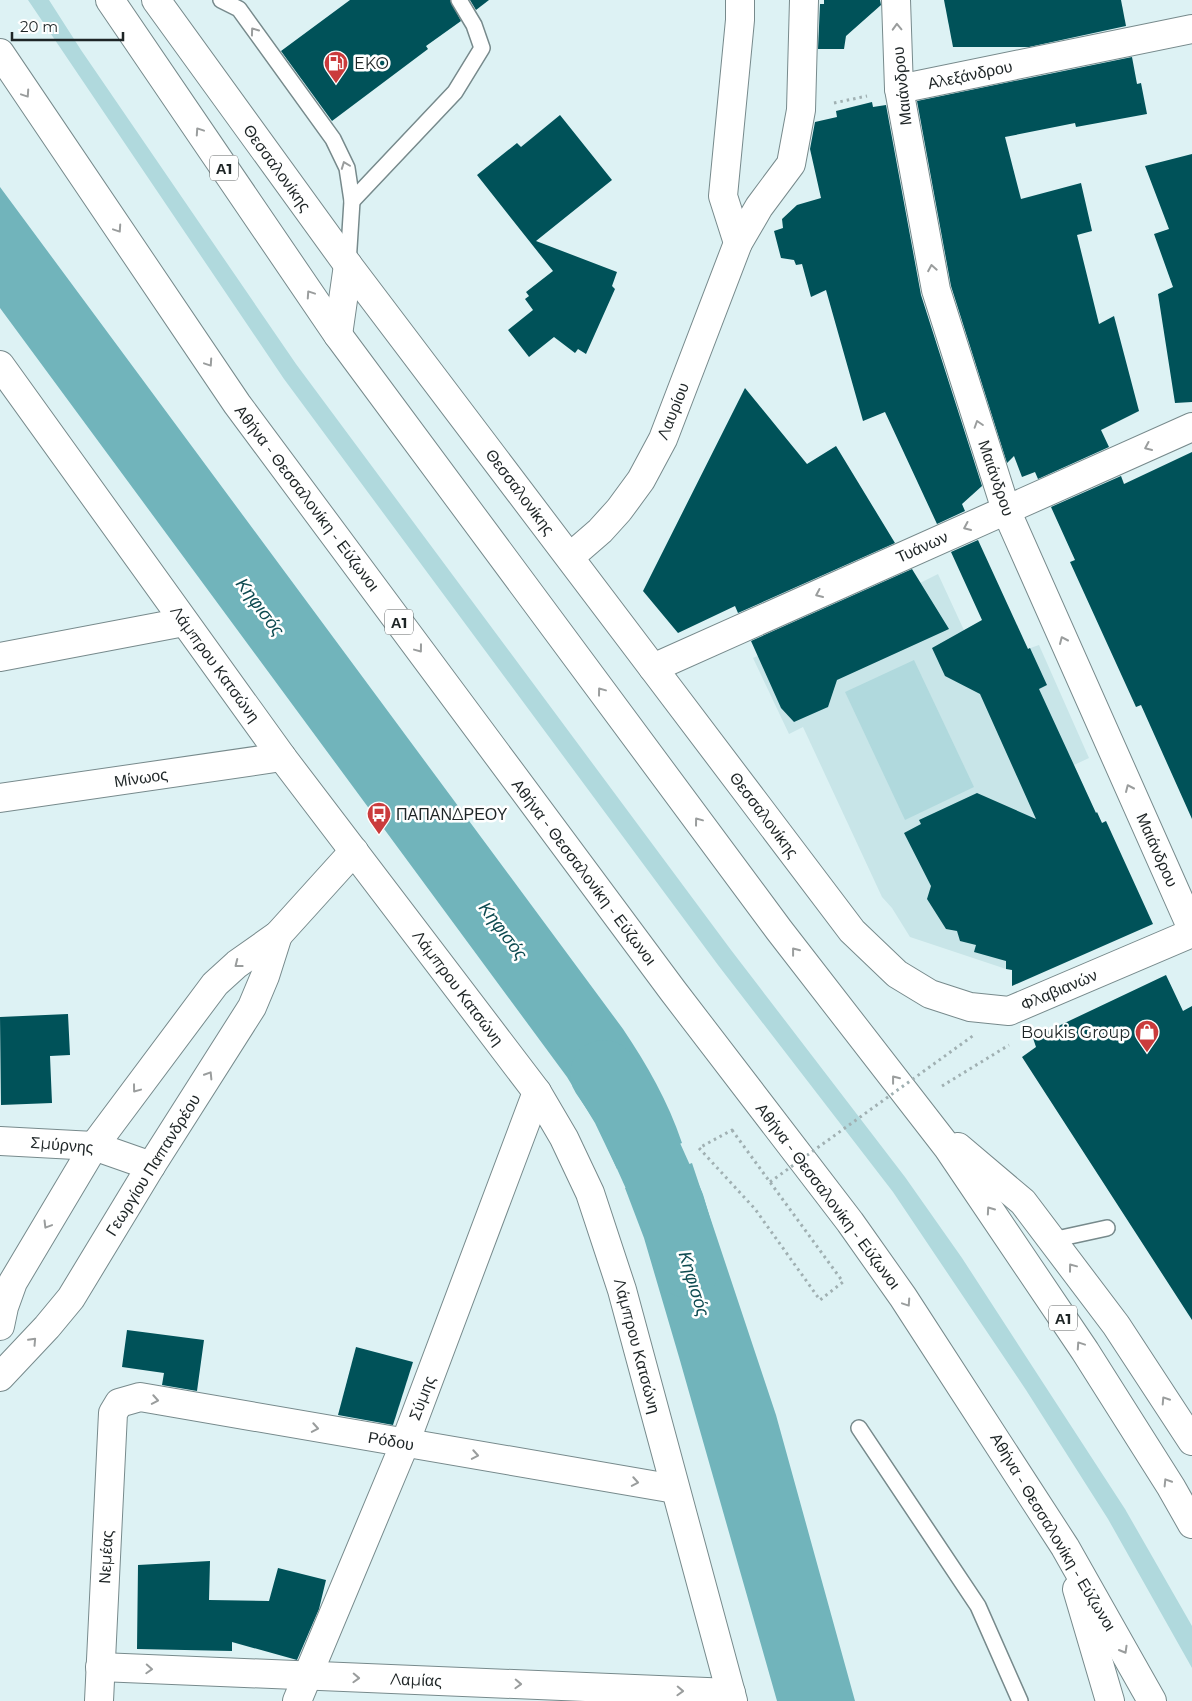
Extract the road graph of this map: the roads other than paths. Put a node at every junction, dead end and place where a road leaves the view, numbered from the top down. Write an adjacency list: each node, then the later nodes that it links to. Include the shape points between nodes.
1 (110, 0): 15 (main road, Α1, one-way to 1)
2 (156, 0): 14 (main road, Θεσσαλονίκης)
3 (221, 0): 8 (lane)
4 (459, 0): 12 (lane, via 474,25 482,48 455,92)
5 (740, 0): 13 (main road, via 723,196)
6 (804, 0): 13 (main road, Λαυρίου, via 801,110 791,164 759,207)
7 (896, 0): 11 (main road, Μαιάνδρου, one-way to 7)
8 (245, 4): 12 (lane, one-way to 8, via 347,168 333,139)
9 (1192, 29): 11 (main road, Αλεξάνδρου)
10 (0, 53): 45 (main road, Αθήνα - Θεσσαλονίκη - Εύζωνοι / Α1, one-way to 45, via 237,404 673,991 850,1222 914,1313)
11 (899, 89): 18 (main road, Μαιάνδρου, one-way to 11, via 936,290)
12 (352, 201): 14 (lane)
13 (738, 243): 19 (main road, Λαυρίου, via 663,439 641,480 619,510)
14 (348, 265): 15 (main road); 19 (main road, Θεσσαλονίκης)
15 (338, 335): 31 (main road, Α1, one-way to 15, via 779,930)
16 (3, 375): 20 (main road, Λάμπρου Κατσώνη)
17 (1192, 427): 18 (main road, Τυάνων, one-way to 18)
18 (1006, 510): 22 (main road, Τυάνων, one-way to 22); 26 (main road, Μαιάνδρου, one-way to 18)
19 (570, 557): 22 (main road, Θεσσαλονίκης)
20 (184, 622): 21 (main road); 23 (main road, Λάμπρου Κατσώνη)
21 (0, 657)
22 (653, 668): 29 (main road, Θεσσαλονίκης, via 852,932)
23 (282, 757): 24 (main road, Μίνωος); 25 (main road, Λάμπρου Κατσώνη)
24 (0, 798)
25 (354, 851): 28 (main road, Γεωργίου Παπανδρέου); 30 (main road, Λάμπρου Κατσώνη)
26 (1192, 928)
27 (1192, 933): 29 (main road, Φλαβιανών, via 1010,1011 970,1007 930,994)
28 (278, 935): 33 (main road, Γεωργίου Παπανδρέου, one-way to 33, via 215,984); 34 (main road, Γεωργίου Παπανδρέου, one-way to 28, via 252,1007)
29 (897, 974)
30 (536, 1092): 42 (main road, Σύμης); 43 (main road, Λάμπρου Κατσώνη, via 564,1138 590,1193 622,1290)
31 (919, 1111): 36 (main road, via 1023,1202); 44 (main road, Α1, one-way to 31, via 1085,1352 948,1148)
32 (0, 1141): 33 (main road, Σμύρνης)
33 (94, 1146): 34 (main road, Σμύρνης); 37 (main road, Γεωργίου Παπανδρέου, one-way to 37, via 14,1282)
34 (151, 1166): 38 (main road, Γεωργίου Παπανδρέου, one-way to 34, via 71,1298)
35 (1107, 1228): 36 (lane)
36 (1052, 1240): 41 (main road, one-way to 36, via 1116,1326)
37 (0, 1326)
38 (0, 1377)
39 (113, 1413): 42 (main road, Ρόδου, one-way to 42, via 119,1403 140,1397); 46 (main road, Νεμέας)
40 (859, 1428): 51 (lane, via 978,1606)
41 (1192, 1441)
42 (405, 1443): 43 (main road, Ρόδου, one-way to 43); 47 (main road, Σύμης)
43 (676, 1489): 48 (main road, Λάμπρου Κατσώνη)
44 (1192, 1524)
45 (1065, 1547): 52 (main road); 53 (main road, Αθήνα - Θεσσαλονίκη - Εύζωνοι / Α1, one-way to 53)
46 (100, 1667): 47 (main road, Λαμίας, one-way to 47); 49 (main road, Νεμέας)
47 (307, 1676): 48 (main road, Λαμίας, one-way to 48); 50 (main road, Σύμης)
48 (732, 1697)
49 (99, 1701)
50 (297, 1701)
51 (1020, 1701)
52 (1110, 1701)
53 (1152, 1701)

